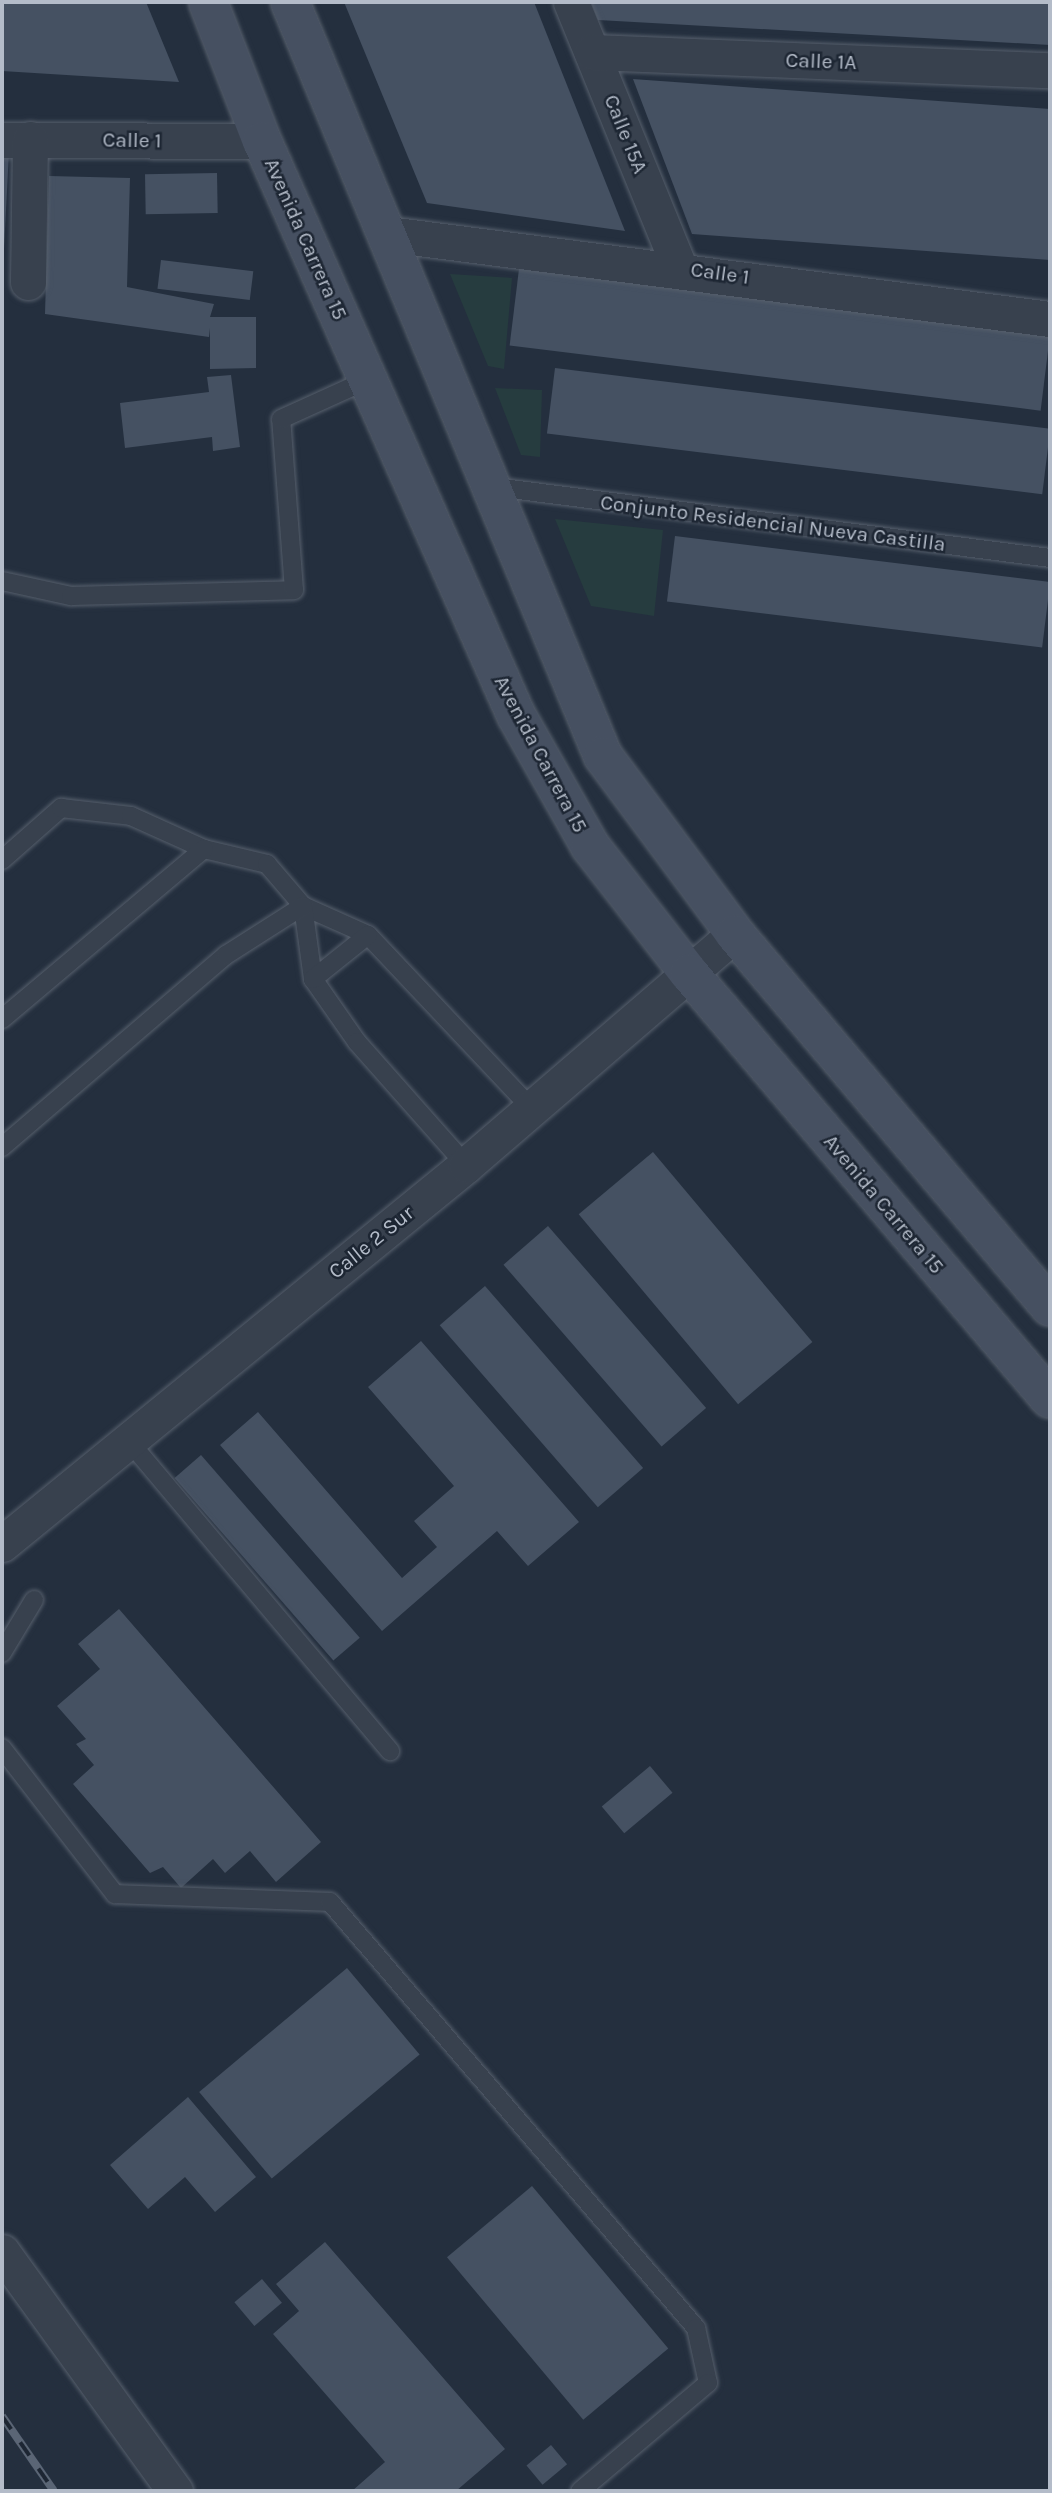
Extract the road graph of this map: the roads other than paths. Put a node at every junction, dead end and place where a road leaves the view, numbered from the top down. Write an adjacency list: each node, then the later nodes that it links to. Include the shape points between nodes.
1 (208, 2): 7 (main road, Avenida Carrera 15)
2 (290, 2): 8 (main road)
3 (571, 2): 4 (street, Calle 15A)
4 (592, 52): 5 (street, Calle 1A); 9 (street, Calle 15A)
5 (1050, 70)
6 (16, 139): 7 (street, Calle 1); 10 (street)
7 (262, 141): 12 (main road, Avenida Carrera 15)
8 (388, 234): 9 (street, Calle 1); 13 (main road)
9 (679, 267): 11 (street, Calle 1)
10 (28, 282)
11 (1050, 319)
12 (369, 379): 15 (lane, via 281,419 294,590 72,596); 21 (main road, Avenida Carrera 15, via 516,715 590,846)
13 (495, 488): 14 (lane, Conjunto Residencial Nueva Castilla); 19 (main road, via 603,756)
14 (1050, 558)
15 (2, 581)
16 (204, 849): 17 (lane, via 131,816 61,808); 18 (lane, via 267,864); 23 (lane)
17 (2, 860)
18 (303, 906): 20 (lane); 22 (lane); 25 (lane, via 226,955)
19 (735, 934): 21 (street, Calle 2 Sur); 27 (main road)
20 (368, 935): 22 (lane); 24 (lane)
21 (689, 973): 24 (street, Calle 2 Sur); 28 (main road, Avenida Carrera 15)
22 (313, 979): 26 (lane, via 357,1042)
23 (2, 1019)
24 (532, 1109): 26 (street, Calle 2 Sur)
25 (2, 1147)
26 (466, 1165): 29 (street, Calle 2 Sur)
27 (1050, 1307)
28 (1050, 1399)
29 (128, 1440): 30 (street, Calle 2 Sur); 34 (lane)
30 (2, 1544)
31 (34, 1600): 32 (lane)
32 (2, 1653)
33 (2, 1748): 37 (lane, via 115,1894 330,1902 696,2328 708,2383)
34 (390, 1751)
35 (2, 2252): 36 (street)
36 (175, 2491)
37 (580, 2491)

